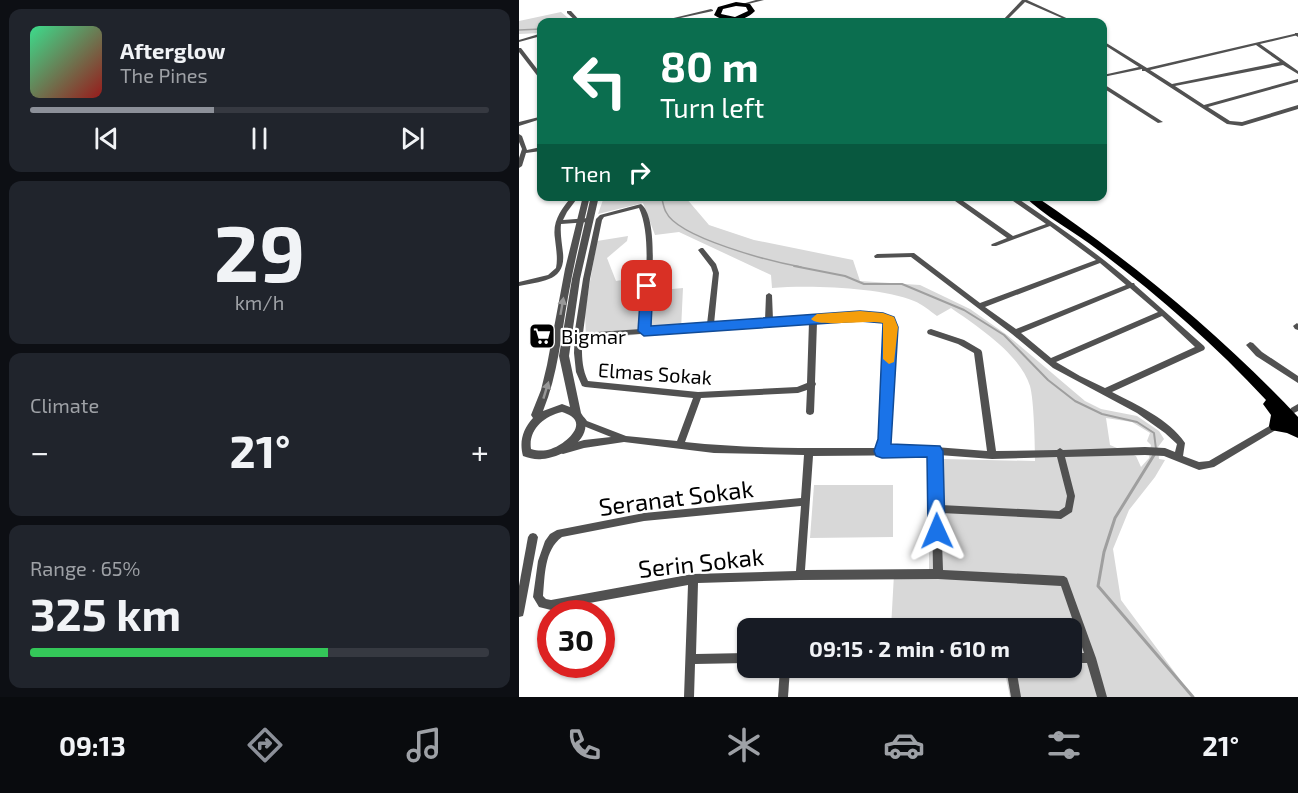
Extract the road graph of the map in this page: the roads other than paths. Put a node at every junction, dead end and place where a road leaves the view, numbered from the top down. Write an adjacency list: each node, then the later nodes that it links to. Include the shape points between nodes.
1 (725, 0): 5 (highway)
2 (764, 0): 5 (street); 8 (street)
3 (1024, 0): 14 (street); 15 (street)
4 (715, 2): 6 (highway)
5 (741, 4): 6 (highway); 8 (highway)
6 (715, 11): 10 (street); 11 (street); 12 (highway)
7 (569, 12): 9 (street)
8 (753, 12): 13 (highway)
9 (575, 18)
10 (679, 18)
11 (706, 18)
12 (727, 18)
13 (737, 18)
14 (1007, 18)
15 (1064, 18)
16 (1297, 35): 19 (street)
17 (537, 36): 18 (street)
18 (519, 41)
19 (1257, 44): 22 (street); 23 (street)
20 (1107, 45): 23 (street)
21 (519, 49): 24 (street)
22 (1284, 63): 25 (street); 28 (street)
23 (1143, 69): 26 (street); 28 (street)
24 (537, 72)
25 (1298, 73)
26 (1107, 75)
27 (1298, 80): 30 (street)
28 (1170, 86): 30 (street)
29 (1107, 88): 33 (street)
30 (1203, 106): 31 (street, via 1229,123 1242,124)
31 (1298, 107)
32 (537, 119): 34 (street)
33 (1161, 122)
34 (519, 124)
35 (519, 136): 37 (street)
36 (537, 150): 37 (street)
37 (525, 152): 38 (street)
38 (519, 166)
39 (573, 201): 47 (street)
40 (586, 201): 46 (street)
41 (593, 201): 46 (street)
42 (958, 201): 49 (street)
43 (1016, 201): 48 (street)
44 (1035, 201): 54 (highway)
45 (1046, 201): 75 (highway, via 1158,282)
46 (584, 221): 47 (street); 61 (street); 77 (street, one-way to 46, via 546,393 569,268)
47 (558, 222): 55 (street, via 562,256 559,269 550,277)
48 (1051, 224): 49 (street); 53 (street)
49 (1012, 238): 50 (street)
50 (994, 245)
51 (701, 250): 64 (street, via 716,273)
52 (877, 256): 58 (street, via 912,255)
53 (1101, 260): 56 (street); 58 (street)
54 (1133, 269): 80 (highway, via 1277,413); 81 (highway, via 1213,340)
55 (519, 284)
56 (1132, 285): 59 (street); 67 (street)
57 (769, 295): 63 (street)
58 (979, 306): 67 (street)
59 (1163, 313): 70 (street); 73 (street, via 1201,348)
60 (582, 314): 61 (street); 65 (street, Elmas Sokak, via 601,216 641,206 648,223 649,247); 68 (street, Elmas Sokak)
61 (570, 315): 78 (street, via 564,362)
62 (813, 320): 63 (street); 72 (street); 87 (street, via 860,316 889,321)
63 (769, 322): 64 (street)
64 (710, 326): 65 (street)
65 (644, 331): 68 (street)
66 (931, 332): 91 (street, via 978,352)
67 (1015, 332): 70 (street)
68 (579, 336): 74 (street, Elmas Sokak, via 576,355 585,384)
69 (1250, 345): 71 (street)
70 (1050, 362): 73 (street)
71 (1298, 380)
72 (812, 384): 74 (street, Elmas Sokak, via 798,390); 76 (street)
73 (1104, 392): 92 (street, via 1169,429 1181,443)
74 (698, 395): 84 (street)
75 (1297, 410)
76 (810, 412)
77 (535, 416): 78 (street, via 554,409 570,410); 79 (street); 85 (street, via 523,429)
78 (578, 416): 83 (street, via 584,423); 86 (street, via 580,431)
79 (519, 422)
80 (1276, 426): 82 (highway); 92 (street, via 1211,464 1199,466)
81 (1298, 426)
82 (1298, 433)
83 (624, 439): 84 (street); 86 (street)
84 (679, 446): 89 (street)
85 (521, 448): 86 (street, via 543,456)
86 (562, 451)
87 (882, 451): 88 (street); 89 (street)
88 (935, 451): 91 (street); 94 (street)
89 (809, 452): 93 (street)
90 (1060, 452): 91 (street); 92 (street, via 1145,451); 94 (street, via 1071,496 1069,509 1061,515)
91 (992, 454)
92 (1178, 458)
93 (804, 502): 95 (street, Seranat Sokak, via 644,517); 98 (street)
94 (936, 509): 97 (street)
95 (553, 536): 99 (street, Serin Sokak, via 547,544 538,597 543,604)
96 (533, 537): 100 (street)
97 (938, 574): 98 (street, Serin Sokak); 103 (street, Serin Sokak, via 1064,581)
98 (800, 575): 99 (street, Serin Sokak)
99 (693, 579): 104 (street)
100 (519, 612)
101 (737, 658): 104 (street)
102 (1082, 658): 103 (street)
103 (1091, 658): 110 (street)
104 (691, 659): 107 (street)
105 (784, 678): 108 (street)
106 (1013, 678): 109 (street)
107 (689, 697)
108 (783, 697)
109 (1016, 697)
110 (1102, 697)

